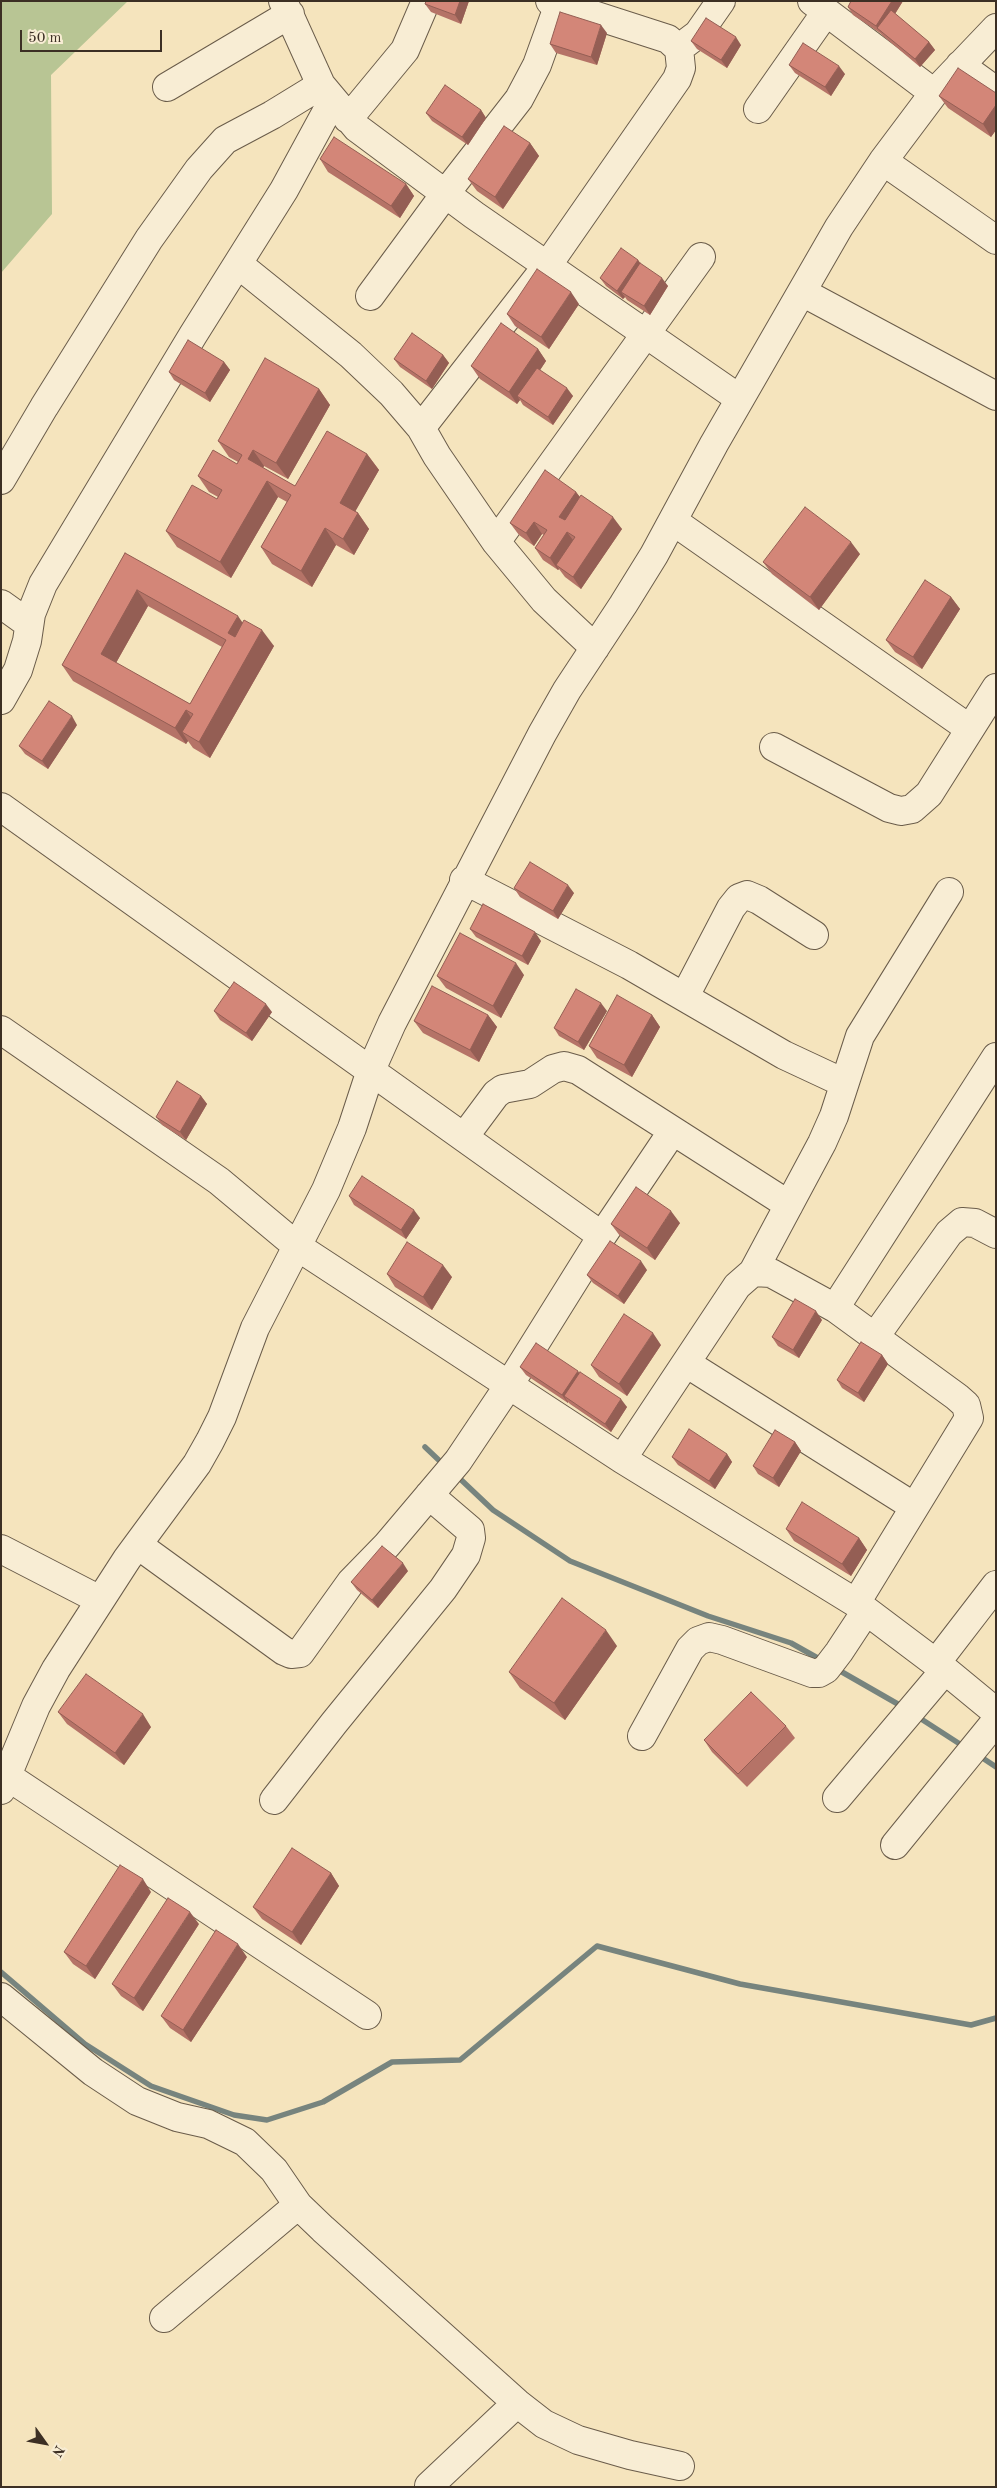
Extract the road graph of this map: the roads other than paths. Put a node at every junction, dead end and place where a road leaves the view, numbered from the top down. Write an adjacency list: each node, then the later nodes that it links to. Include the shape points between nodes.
1 (426, 1): 12 (street, via 405,50)
2 (722, 1): 7 (street, via 698,34)
3 (554, 3): 7 (street, via 660,36); 15 (street, via 537,65 519,99)
4 (819, 7): 11 (street); 13 (street)
5 (287, 8): 9 (street); 12 (street)
6 (996, 28): 8 (street)
7 (679, 49): 19 (street, via 682,62 677,79)
8 (960, 65): 10 (street); 11 (street)
9 (167, 87)
10 (996, 91)
11 (934, 93): 14 (street)
12 (334, 101): 15 (street, via 371,140); 18 (street); 26 (street, via 225,140 198,169 148,239)
13 (758, 109)
14 (883, 161): 16 (street); 20 (street, via 839,227)
15 (445, 194): 19 (street); 21 (street)
16 (996, 240)
17 (701, 257): 22 (street)
18 (238, 264): 25 (street, via 351,355 392,393); 30 (street, via 56,561 35,600)
19 (547, 266): 22 (street); 25 (street)
20 (802, 292): 23 (street); 24 (street)
21 (370, 296)
22 (646, 334): 24 (street); 28 (street)
23 (996, 396)
24 (740, 399): 27 (street)
25 (421, 428): 28 (street)
26 (1, 480)
27 (672, 521): 31 (street, via 624,605); 34 (street)
28 (496, 542): 31 (street, via 544,600)
29 (1, 604): 30 (street)
30 (29, 624): 33 (street, via 18,670)
31 (595, 648): 37 (street, via 566,690)
32 (996, 688): 34 (street)
33 (1, 700)
34 (970, 729): 35 (street, via 929,794 912,809 901,811 889,808)
35 (774, 747)
36 (1, 807): 43 (street)
37 (464, 880): 40 (street); 43 (street)
38 (949, 892): 44 (street, via 860,1036)
39 (814, 935): 40 (street, via 759,900 747,895 739,898)
40 (685, 996): 44 (street, via 784,1055)
41 (1, 1030): 50 (street, via 219,1181)
42 (995, 1062): 52 (street)
43 (371, 1070): 46 (street); 50 (street, via 341,1154)
44 (844, 1083): 47 (street, via 822,1143)
45 (672, 1132): 46 (street, via 578,1070 564,1066 552,1069 530,1084 503,1089); 47 (street); 49 (street)
46 (464, 1137): 49 (street)
47 (788, 1205): 51 (street)
48 (996, 1234): 53 (street, via 975,1223 962,1222 949,1233)
49 (602, 1236): 55 (street)
50 (298, 1247): 55 (street); 59 (street, via 255,1328 222,1417 198,1464)
51 (753, 1272): 52 (street, via 771,1273); 54 (street, via 737,1286)
52 (836, 1308): 53 (street)
53 (874, 1338): 58 (street, via 966,1405 969,1418 960,1436)
54 (686, 1363): 56 (street); 58 (street)
55 (509, 1385): 56 (street); 57 (street)
56 (622, 1459): 63 (street)
57 (443, 1479): 59 (street, via 387,1545 350,1582 308,1645 296,1655 284,1651); 69 (street, via 470,1530 466,1555 443,1589)
58 (913, 1506): 63 (street)
59 (138, 1545): 62 (street)
60 (1, 1549): 62 (street)
61 (996, 1585): 64 (street)
62 (100, 1600): 67 (street, via 40,1699)
63 (861, 1607): 64 (street); 66 (street, via 833,1661 819,1673 722,1640 709,1637 698,1641 690,1649)
64 (940, 1666): 65 (street); 68 (street, via 919,1700)
65 (992, 1723): 70 (street)
66 (642, 1736)
67 (4, 1783): 72 (street)
68 (837, 1798)
69 (274, 1800)
70 (895, 1845)
71 (1, 1998): 73 (street, via 93,2072 137,2102 208,2124 245,2142 274,2170)
72 (367, 2015)
73 (298, 2204): 74 (street); 75 (street)
74 (164, 2318)
75 (517, 2404): 76 (street, via 544,2424 578,2440); 77 (street)
76 (680, 2466)
77 (429, 2486)

